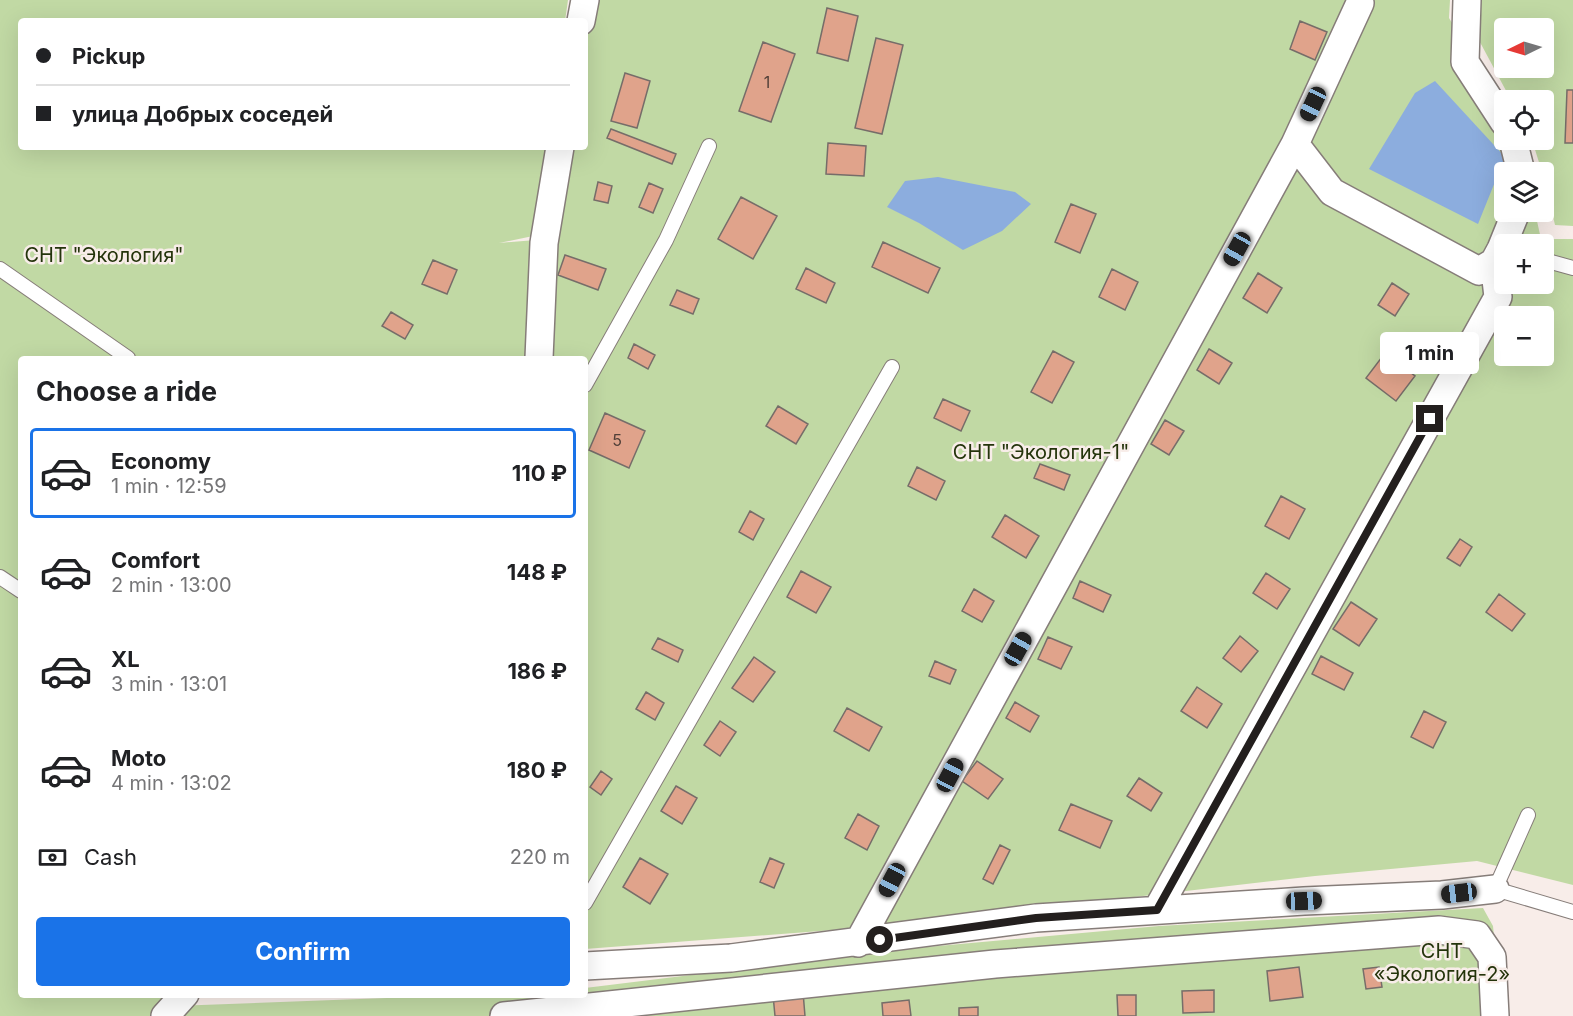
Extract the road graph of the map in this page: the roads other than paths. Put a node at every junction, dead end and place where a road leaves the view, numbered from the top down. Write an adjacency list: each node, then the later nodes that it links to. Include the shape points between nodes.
1 (585, 0): 4 (street)
2 (1467, 0): 5 (street, via 1466,62)
3 (1360, 2): 6 (street)
4 (582, 18)
5 (1494, 106)
6 (1294, 144): 9 (street, via 1332,192 1479,270); 25 (street)
7 (709, 146): 17 (lane, via 666,240)
8 (560, 150): 15 (street, via 544,243)
9 (1494, 263)
10 (1554, 263): 11 (lane)
11 (1573, 268)
12 (0, 269): 14 (lane)
13 (1498, 294): 23 (street)
14 (125, 356)
15 (539, 356)
16 (892, 367): 22 (lane)
17 (588, 380)
18 (0, 577): 19 (lane)
19 (18, 589)
20 (1528, 815): 21 (lane)
21 (1495, 889): 23 (street); 24 (lane)
22 (588, 898)
23 (1157, 910): 25 (street, via 1036,918)
24 (1573, 912)
25 (858, 943): 26 (street, via 731,958)
26 (588, 966)
27 (181, 998): 28 (street)
28 (165, 1016)
29 (504, 1016): 30 (street, via 995,964 1439,930 1477,934 1492,957)
30 (1495, 1016)

